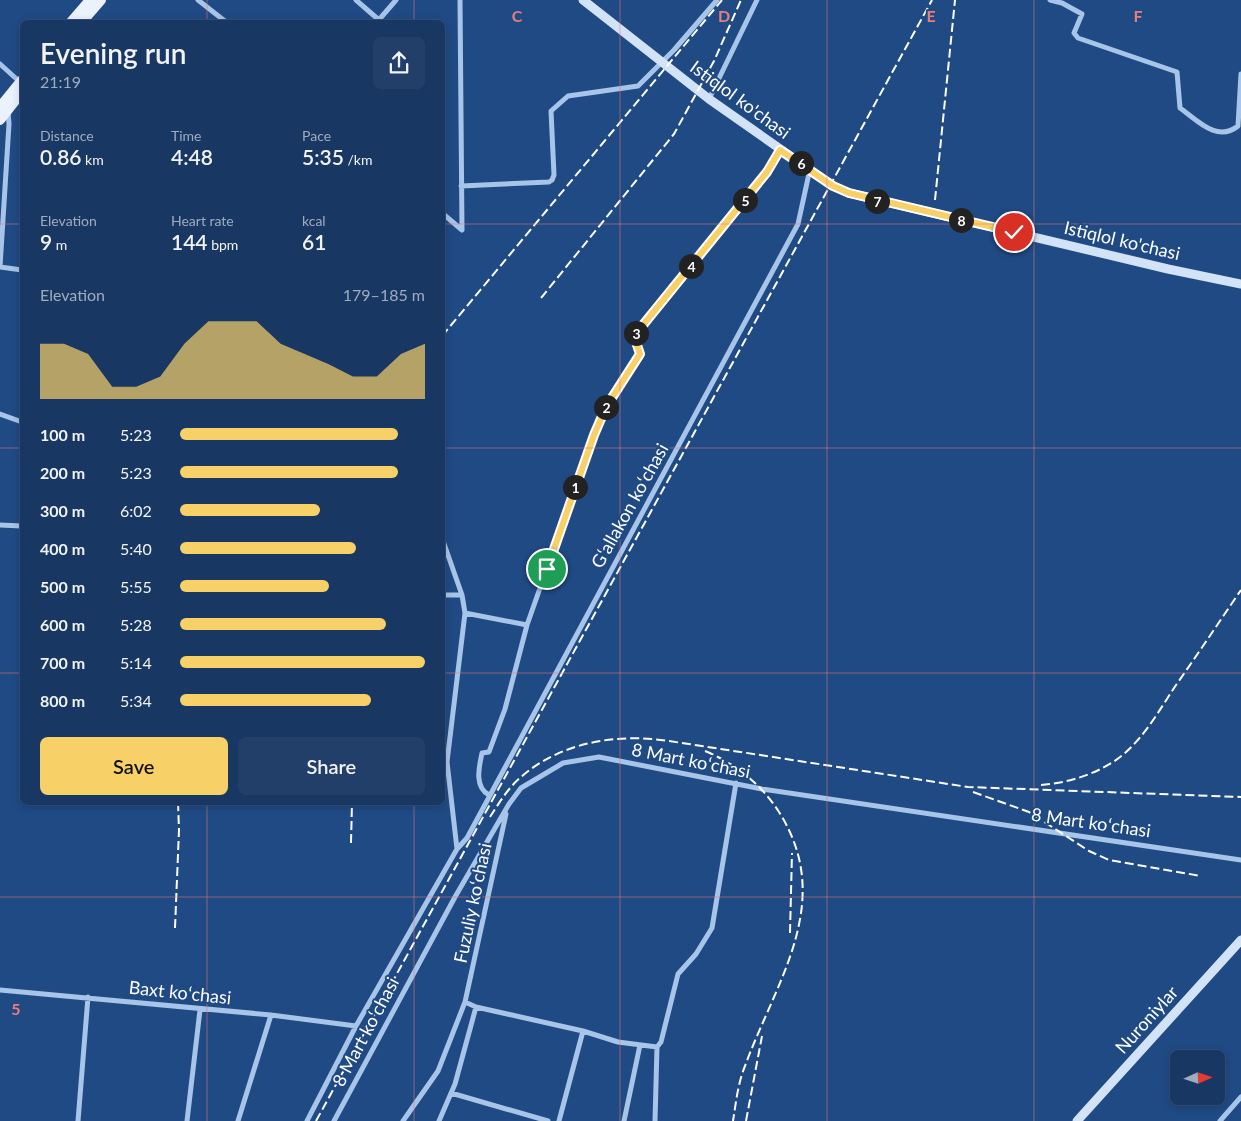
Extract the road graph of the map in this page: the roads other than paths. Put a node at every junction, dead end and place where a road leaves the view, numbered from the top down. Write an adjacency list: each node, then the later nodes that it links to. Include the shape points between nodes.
1 (90, 0): 11 (main road)
2 (101, 0): 12 (main road)
3 (198, 0): 13 (street)
4 (356, 0): 14 (street)
5 (396, 0): 15 (street)
6 (460, 0): 26 (street)
7 (583, 0): 16 (main road, Istiqlol ko'chasi)
8 (717, 0): 16 (street)
9 (757, 0): 21 (street)
10 (1050, 0): 18 (street, via 1082,14 1074,33 1078,38 1177,72 1180,108 1212,132 1229,131 1238,126)
11 (73, 20)
12 (84, 20)
13 (223, 20)
14 (377, 20)
15 (379, 20)
16 (662, 63): 21 (main road, Istiqlol ko'chasi); 26 (street, via 638,86 568,96 551,111 554,175 551,182)
17 (0, 64): 19 (street)
18 (1241, 74)
19 (20, 86)
20 (20, 90): 22 (main road)
21 (709, 99): 24 (main road, Istiqlol ko'chasi)
22 (3, 107): 23 (main road); 28 (street)
23 (0, 120)
24 (780, 150): 25 (main road, Istiqlol ko'chasi); 39 (street, via 767,172 634,336 640,354 606,407 594,435)
25 (810, 169): 30 (main road, Istiqlol ko'chasi, via 833,186 863,198); 41 (street, Gʻallakon koʻchasi, via 798,224)
26 (461, 186): 27 (street, via 462,230)
27 (445, 216)
28 (0, 267): 29 (street)
29 (20, 270)
30 (1241, 284)
31 (0, 414): 32 (street)
32 (20, 421)
33 (0, 525): 34 (street)
34 (20, 526)
35 (445, 546): 36 (street)
36 (462, 594): 37 (street); 38 (street)
37 (445, 595)
38 (465, 613): 39 (street); 43 (street, via 447,762)
39 (527, 625): 41 (street, via 500,724 489,752 481,755 480,785 482,791)
40 (736, 783): 42 (street, 8 Mart koʻchasi, via 599,757 563,763 521,788); 44 (street, 8 Mart koʻchasi); 55 (street, via 712,928 696,954 678,974)
41 (489, 795): 43 (street, Gʻallakon koʻchasi, via 467,838)
42 (507, 809): 48 (street, Fuzuliy koʻchasi); 62 (street, 8 Mart koʻchasi, via 458,890)
43 (457, 850): 52 (street, Gʻallakon koʻchasi)
44 (1241, 860)
45 (1241, 940): 69 (main road, Nuroniylar)
46 (0, 990): 47 (street, Baxt koʻchasi)
47 (88, 997): 50 (street, Baxt koʻchasi); 58 (street)
48 (465, 1002): 49 (street); 63 (street, Fuzuliy koʻchasi, via 438,1071)
49 (476, 1007): 53 (street); 56 (street)
50 (200, 1010): 51 (street, Baxt koʻchasi); 59 (street)
51 (271, 1015): 52 (street, Baxt koʻchasi); 60 (street)
52 (356, 1026): 61 (street, Gʻallakon koʻchasi)
53 (583, 1030): 54 (street, via 618,1042); 66 (street)
54 (640, 1045): 55 (street); 67 (street)
55 (657, 1047): 68 (street)
56 (451, 1093): 64 (street); 65 (street)
57 (1241, 1097): 70 (street)
58 (78, 1121)
59 (187, 1121)
60 (238, 1121)
61 (307, 1121)
62 (334, 1121)
63 (403, 1121)
64 (439, 1121)
65 (548, 1121)
66 (559, 1121)
67 (624, 1121)
68 (655, 1121)
69 (1077, 1121)
70 (1220, 1121)

